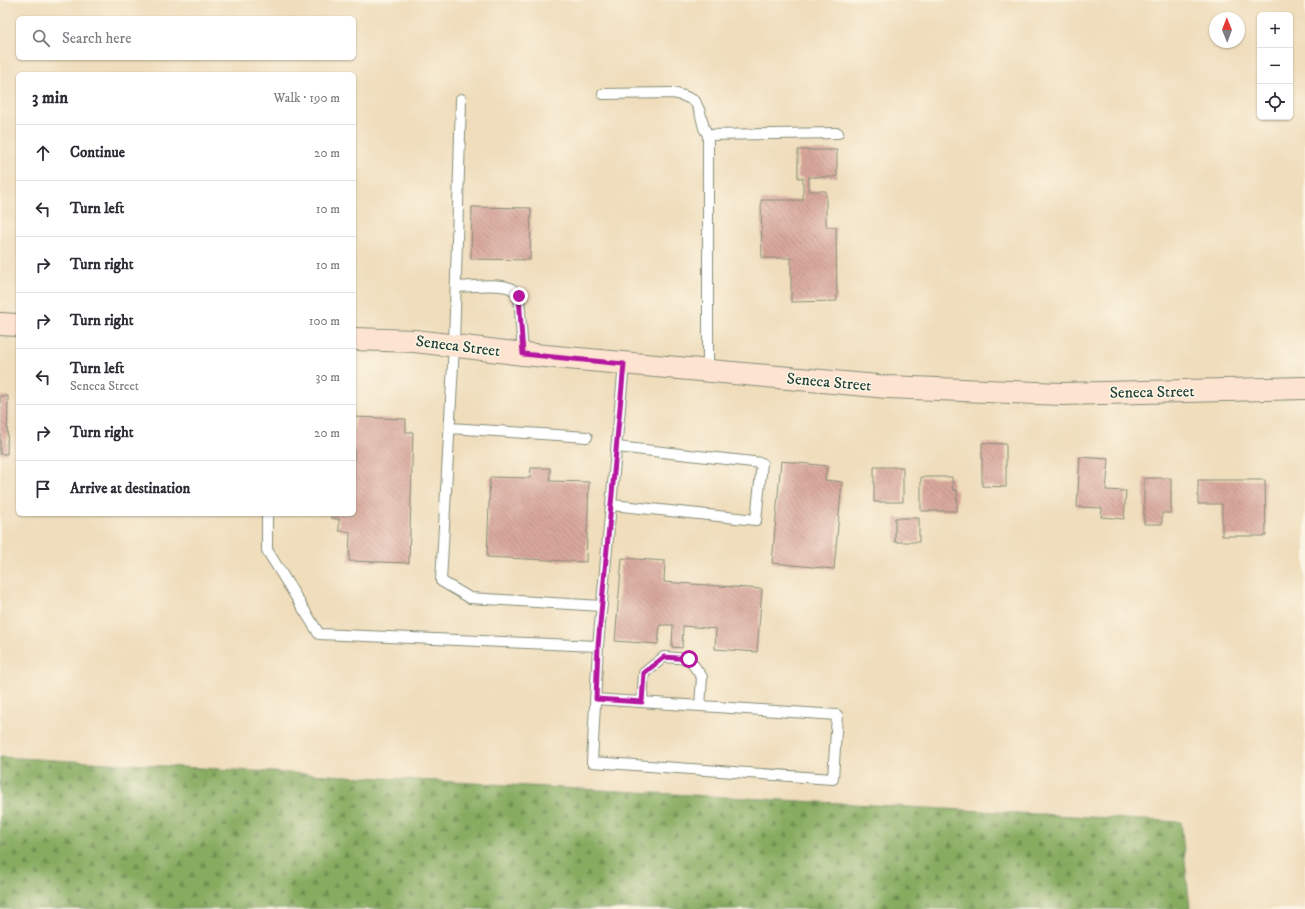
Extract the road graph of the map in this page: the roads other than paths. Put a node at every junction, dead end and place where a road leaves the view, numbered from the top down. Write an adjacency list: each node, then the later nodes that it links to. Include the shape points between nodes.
1 (603, 94): 4 (lane, via 684,96 695,101)
2 (461, 99): 5 (lane)
3 (838, 132): 4 (lane)
4 (708, 135): 12 (lane)
5 (456, 287): 9 (lane); 10 (lane, via 500,286 516,292 519,296)
6 (0, 324): 7 (street)
7 (16, 325)
8 (356, 339): 9 (street, Seneca Street, via 415,341)
9 (454, 346): 10 (street, Seneca Street); 14 (lane)
10 (523, 354): 11 (street, Seneca Street)
11 (624, 364): 12 (street, Seneca Street); 16 (lane)
12 (708, 370): 13 (street, Seneca Street, via 888,387 1062,394)
13 (1305, 388)
14 (450, 428): 15 (lane); 19 (lane, via 441,581 470,598)
15 (587, 437)
16 (617, 447): 17 (lane); 17 (lane, via 762,463 756,520)
17 (612, 505): 19 (lane)
18 (267, 516): 20 (lane, via 267,550 319,634)
19 (602, 606): 20 (lane)
20 (598, 646): 21 (lane)
21 (596, 699): 22 (lane); 23 (lane, via 592,762 833,779 837,716)
22 (642, 702): 23 (lane); 23 (lane, via 644,673 664,657 689,659 698,671 702,677)
23 (700, 706)

